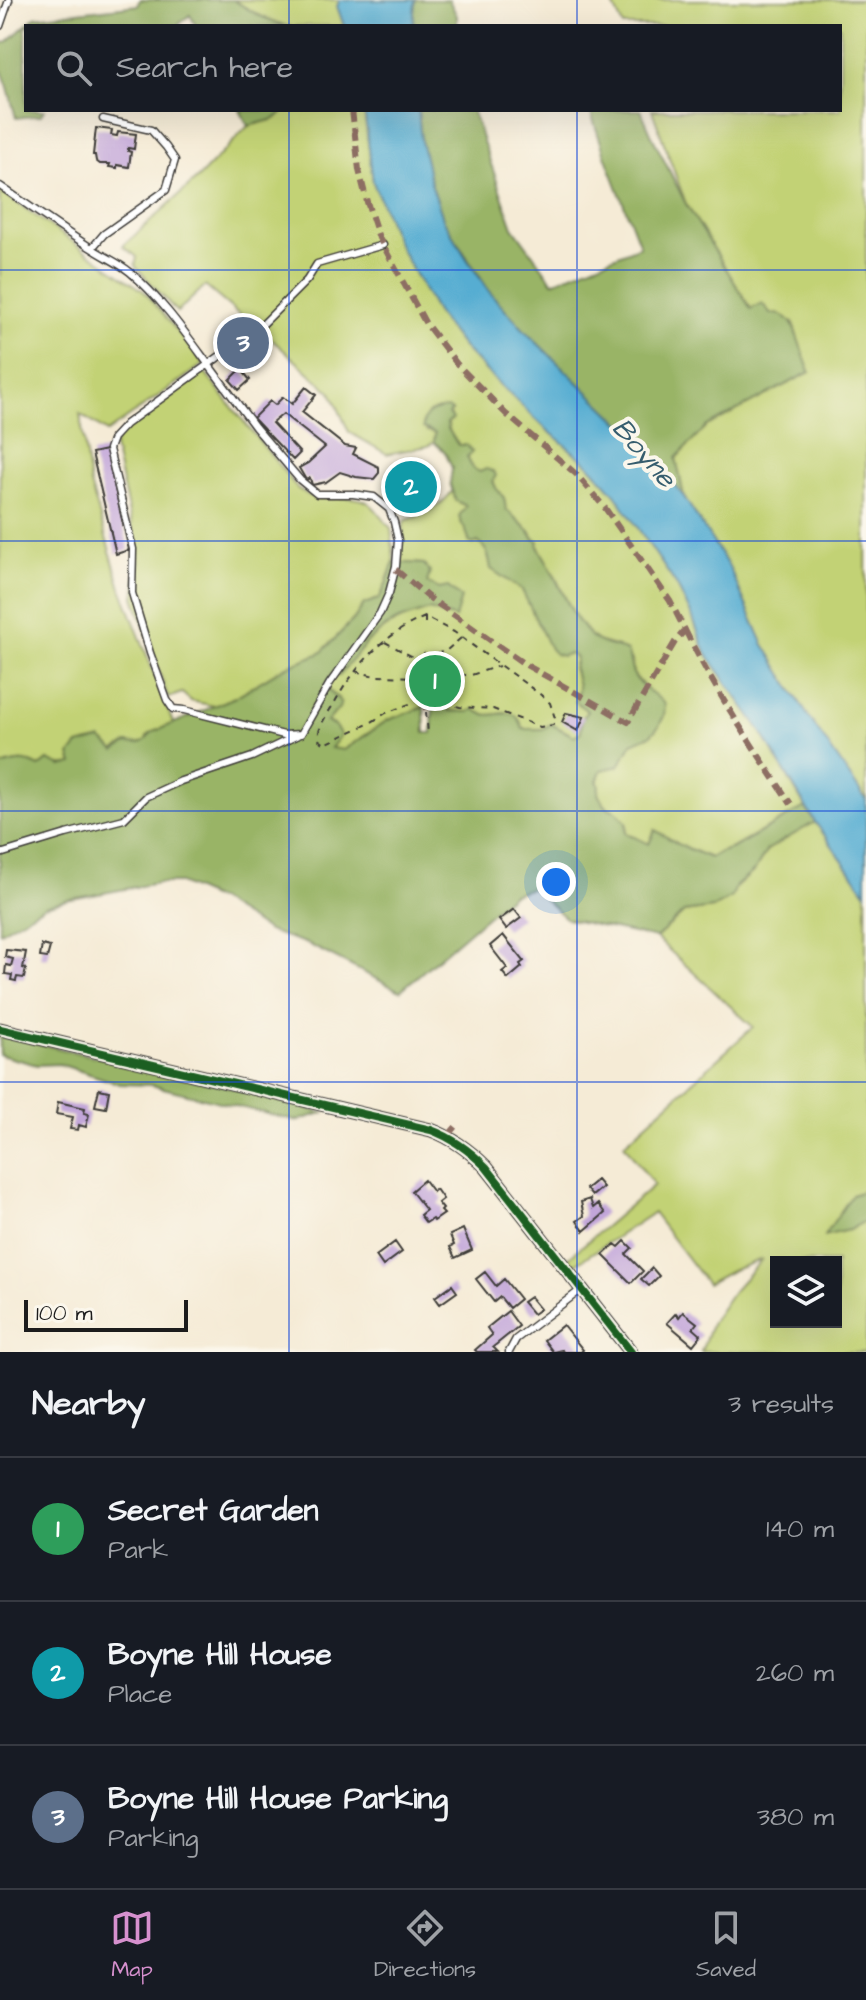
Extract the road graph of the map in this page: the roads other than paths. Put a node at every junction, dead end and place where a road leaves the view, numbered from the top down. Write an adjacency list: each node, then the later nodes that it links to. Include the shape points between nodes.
1 (9, 0): 2 (lane)
2 (0, 26)
3 (103, 119): 6 (lane, via 151,130 175,160 166,190)
4 (0, 186): 6 (lane)
5 (383, 245): 7 (lane, via 317,264 260,327)
6 (92, 248): 7 (lane, via 150,291)
7 (208, 364): 8 (lane, via 300,480 317,494 374,497 389,509 394,522 398,540 389,593); 8 (lane, via 126,424 109,449 133,549 132,593 173,709 284,735)
8 (301, 734): 9 (lane, via 146,797 124,819)
9 (0, 854)
10 (0, 1029): 11 (street, via 448,1136 486,1167)
11 (582, 1289): 12 (lane, via 516,1339); 13 (street)
12 (509, 1352)
13 (631, 1352)

